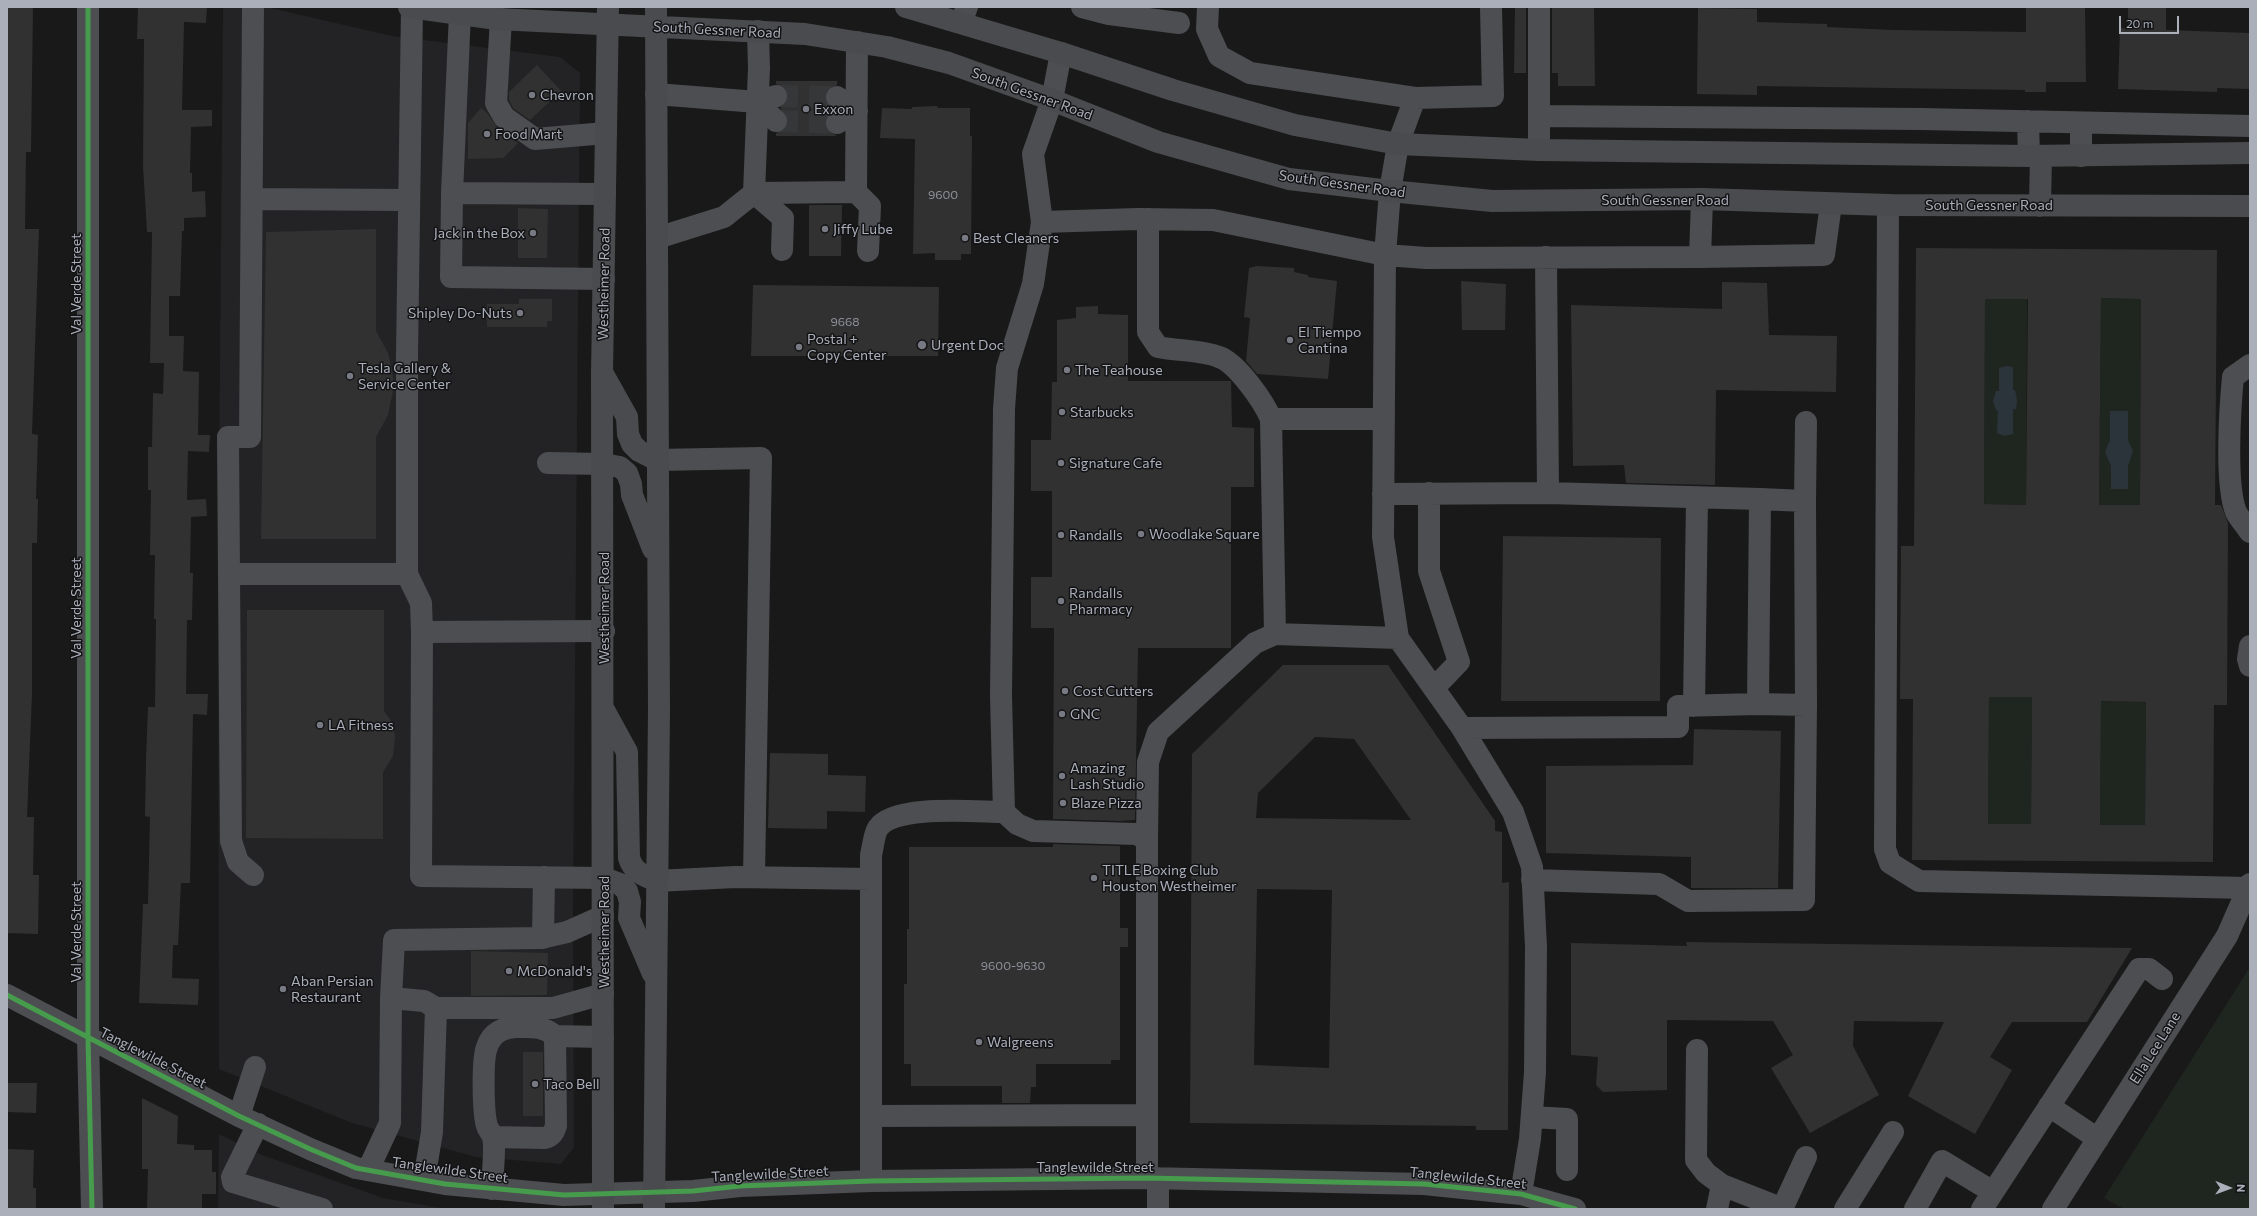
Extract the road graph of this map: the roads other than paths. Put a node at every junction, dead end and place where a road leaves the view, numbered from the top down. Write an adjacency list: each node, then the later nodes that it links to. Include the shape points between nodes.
1 (88, 7): 106 (street, Val Verde Street)
2 (253, 7): 40 (street)
3 (410, 7): 9 (main road, South Gessner Road); 42 (street)
4 (906, 7): 10 (main road)
5 (1082, 7): 14 (street, via 1109,14)
6 (1208, 7): 20 (street, via 1207,29 1219,56 1250,73)
7 (1491, 7): 20 (street, via 1494,96)
8 (1539, 7): 29 (street)
9 (460, 14): 13 (main road, South Gessner Road); 37 (street)
10 (964, 15): 17 (main road)
11 (608, 16): 12 (main road, South Gessner Road); 13 (main road, South Gessner Road); 30 (main road, Westheimer Road)
12 (656, 17): 15 (main road, South Gessner Road); 18 (main road)
13 (501, 19): 30 (street, via 496,103 504,117 535,139)
14 (1179, 23)
15 (758, 32): 16 (main road, South Gessner Road, via 805,34); 21 (street)
16 (857, 42): 22 (main road, South Gessner Road, via 949,63); 23 (street)
17 (1061, 53): 22 (street); 31 (main road, via 1173,90 1295,125)
18 (656, 94): 21 (street); 49 (main road)
19 (837, 97): 23 (street)
20 (1415, 98): 31 (street)
21 (767, 99): 24 (street); 38 (street)
22 (1052, 100): 35 (main road, South Gessner Road, via 1158,142 1289,179); 48 (street, via 1033,154)
23 (857, 111): 26 (street); 36 (street)
24 (776, 122)
25 (2028, 122): 27 (street); 29 (street, via 1922,119); 33 (street)
26 (837, 123)
27 (2081, 123): 28 (street); 34 (street)
28 (2250, 126)
29 (1540, 132): 31 (main road); 33 (main road)
30 (606, 133): 39 (main road, Westheimer Road)
31 (1398, 144): 35 (street)
32 (2250, 153): 34 (main road)
33 (2035, 156): 34 (main road); 45 (main road)
34 (2081, 156)
35 (1390, 191): 41 (main road, South Gessner Road, via 1492,202); 52 (street)
36 (856, 192): 38 (street); 51 (street, via 870,206)
37 (452, 193): 39 (street); 55 (street, via 451,277)
38 (754, 193): 49 (street, via 724,217); 50 (street, via 783,218)
39 (605, 194): 55 (main road, Westheimer Road)
40 (252, 199): 42 (street); 72 (street, via 250,437 228,437)
41 (1702, 199): 43 (main road, South Gessner Road); 54 (street)
42 (408, 200): 73 (street)
43 (1831, 204): 44 (main road, South Gessner Road); 54 (street, via 1824,255)
44 (1888, 205): 45 (main road, South Gessner Road); 95 (street, via 1886,849 1890,863 1919,881)
45 (2040, 206): 46 (main road, South Gessner Road)
46 (2250, 206)
47 (1148, 219): 48 (street); 52 (street, via 1213,220); 58 (street, via 1148,332 1158,347 1218,356 1228,361 1267,409)
48 (1042, 222): 86 (street, via 1033,284 1008,368 1004,409 1001,689)
49 (657, 238): 61 (main road)
50 (782, 250)
51 (868, 251)
52 (1385, 255): 53 (street, via 1426,258); 59 (street)
53 (1546, 257): 54 (street); 65 (street)
54 (1700, 257)
55 (604, 278): 57 (main road, Westheimer Road)
56 (2250, 365): 70 (street, via 2233,377 2230,445 2236,512)
57 (602, 373): 61 (main road, via 627,418 628,434 632,444 639,451); 63 (main road, Westheimer Road)
58 (1271, 419): 59 (street); 76 (street)
59 (1384, 419): 66 (street)
60 (1806, 422): 69 (street)
61 (657, 460): 71 (main road); 90 (street, via 762,458)
62 (548, 463): 63 (street)
63 (603, 464): 71 (main road, via 620,467 627,473 632,495); 74 (main road, Westheimer Road)
64 (1429, 493): 65 (street); 66 (street); 80 (street, via 1429,571 1459,662)
65 (1548, 493): 67 (street)
66 (1383, 494): 77 (street, via 1383,537)
67 (1697, 498): 68 (street); 82 (street)
68 (1760, 499): 69 (street); 81 (street)
69 (1805, 501): 83 (street)
70 (2250, 532)
71 (658, 561): 94 (main road)
72 (229, 574): 73 (street); 88 (street, via 231,841 238,862)
73 (407, 574): 75 (street, via 421,603)
74 (604, 631): 75 (street); 84 (main road, Westheimer Road)
75 (422, 632): 89 (street, via 421,876)
76 (1275, 634): 77 (street); 87 (street, via 1256,643 1158,732 1148,762)
77 (1398, 638): 80 (street)
78 (2250, 646): 79 (street)
79 (2250, 666)
80 (1434, 688): 85 (street)
81 (1758, 704): 82 (street); 83 (street)
82 (1694, 706): 85 (street, via 1678,706 1678,727)
83 (1806, 706): 93 (street, via 1804,900 1688,901 1659,884)
84 (604, 709): 91 (main road, Westheimer Road); 94 (main road, via 627,752 629,858 637,873)
85 (1462, 728): 93 (street, via 1513,812 1532,867)
86 (1004, 812): 87 (street, via 1017,824 1033,831 1137,834); 92 (street, via 914,811 892,817 878,828 871,855)
87 (1147, 840): 110 (street)
88 (253, 875)
89 (544, 877): 91 (street); 97 (street)
90 (754, 877): 92 (street); 94 (street)
91 (604, 878): 96 (main road, Westheimer Road); 99 (main road, via 620,884 627,891 630,902 629,918)
92 (871, 879): 111 (street)
93 (1532, 880): 112 (street, via 1536,947 1536,1072)
94 (656, 881): 99 (main road)
95 (2249, 886): 116 (street, Ella Lee Lane, via 2227,936)
96 (603, 916): 97 (street, via 567,932); 100 (main road, Westheimer Road)
97 (543, 938): 102 (street, via 394,940)
98 (2162, 980): 109 (street, via 2149,969 2139,969)
99 (656, 982): 129 (main road)
100 (603, 994): 103 (street, via 553,1008); 105 (main road, Westheimer Road)
101 (7, 995): 106 (street, Tanglewilde Street)
102 (391, 998): 103 (street, via 424,1001); 118 (street, via 390,1123)
103 (436, 1008): 121 (street, via 432,1132)
104 (555, 1036): 105 (street); 115 (street, via 554,1132 545,1138); 115 (street, via 538,1027 504,1027 495,1034 487,1047 485,1114 487,1127)
105 (603, 1037): 128 (main road, Westheimer Road)
106 (88, 1038): 113 (street, Tanglewilde Street); 130 (street, Val Verde Street)
107 (1697, 1050): 123 (street, via 1696,1160 1706,1173)
108 (255, 1067): 113 (street)
109 (2049, 1106): 116 (street); 126 (street)
110 (1146, 1115): 111 (street); 120 (street)
111 (871, 1116): 122 (street)
112 (1532, 1118): 119 (street, via 1567,1119); 125 (street)
113 (248, 1120): 118 (street, Tanglewilde Street, via 316,1152 356,1168); 131 (street, via 232,1177 233,1182)
114 (1893, 1132): 136 (street)
115 (493, 1138): 124 (street)
116 (2098, 1139): 138 (street, Ella Lee Lane)
117 (1806, 1158): 135 (street)
118 (368, 1170): 121 (street, Tanglewilde Street)
119 (1567, 1170)
120 (1152, 1178): 122 (street, Tanglewilde Street); 125 (street, Tanglewilde Street, via 1424,1184); 132 (street)
121 (424, 1180): 124 (street, Tanglewilde Street)
122 (871, 1181): 129 (street, Tanglewilde Street, via 740,1186 693,1191)
123 (1722, 1185): 134 (street); 135 (street)
124 (492, 1189): 127 (street, Tanglewilde Street)
125 (1521, 1194): 133 (street, Tanglewilde Street)
126 (1988, 1200): 137 (street, via 1942,1161)
127 (550, 1201): 128 (street, Tanglewilde Street)
128 (603, 1201): 129 (street, Tanglewilde Street)
129 (654, 1201)
130 (92, 1209)
131 (322, 1209)
132 (1158, 1209)
133 (1575, 1209)
134 (1717, 1209)
135 (1783, 1209)
136 (1845, 1209)
137 (1915, 1209)
138 (2053, 1209)

